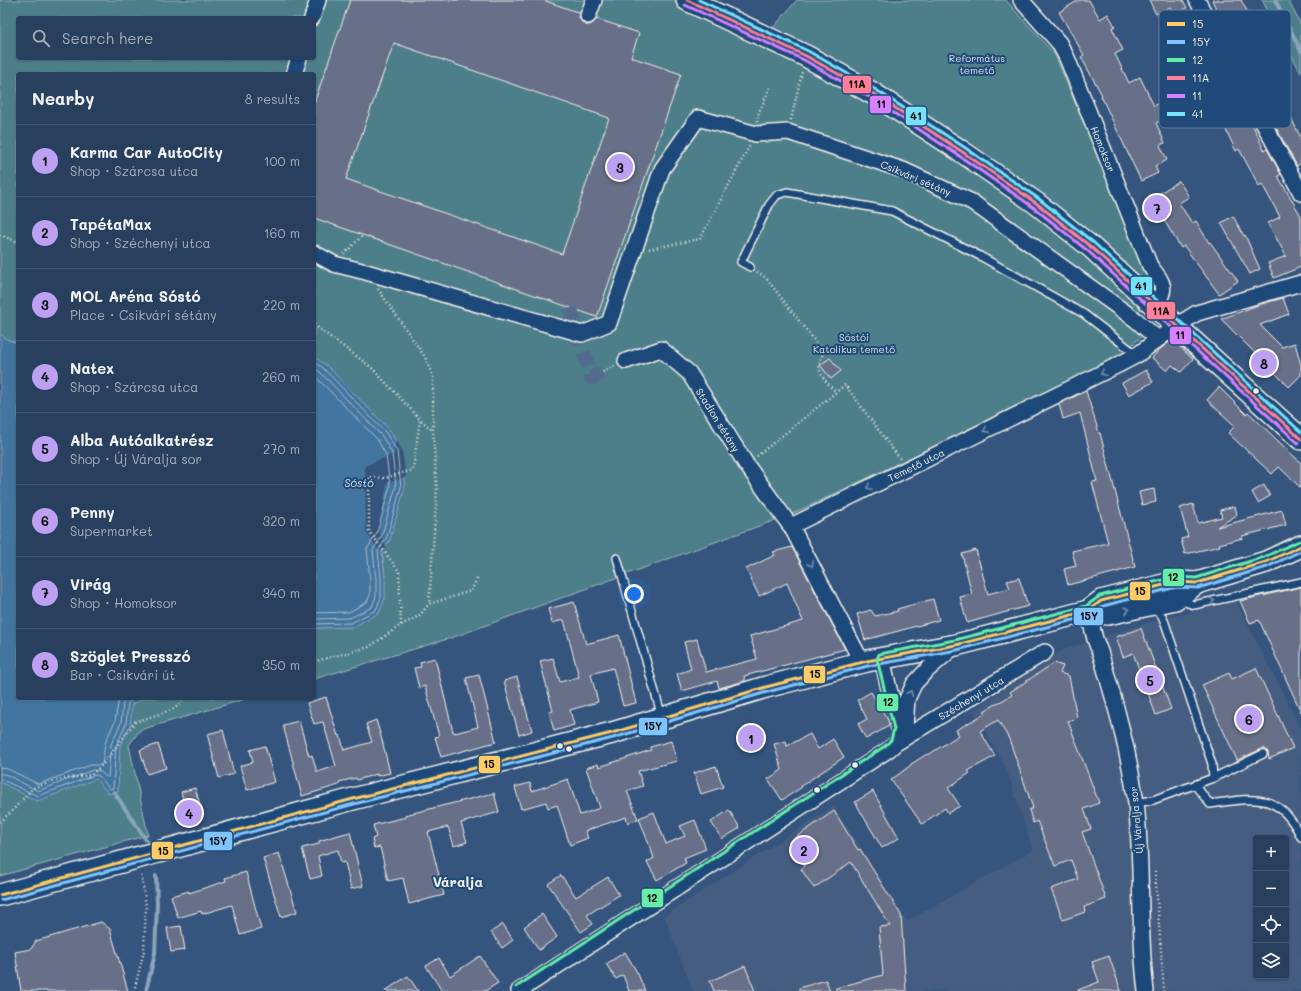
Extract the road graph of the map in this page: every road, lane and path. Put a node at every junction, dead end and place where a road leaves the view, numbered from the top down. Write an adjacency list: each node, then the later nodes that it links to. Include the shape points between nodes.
1 (318, 0): 7 (street)
2 (594, 0): 8 (street)
3 (688, 0): 9 (main road)
4 (1021, 0): 26 (street, Homoksor, via 1059,44 1067,58 1150,266 1163,283 1163,296)
5 (1197, 0): 6 (street)
6 (1202, 10)
7 (313, 16)
8 (588, 16)
9 (806, 56): 14 (path); 26 (main road, via 874,94 1036,203 1091,246)
10 (298, 60): 11 (street)
11 (295, 72)
12 (771, 85): 15 (path, via 758,115)
13 (1266, 128): 16 (street)
14 (788, 132): 15 (street, Csikvári sétány); 29 (street, Csikvári sétány, via 903,170 972,202 1136,320)
15 (756, 134): 20 (path, via 700,239); 24 (street, Csikvári sétány, via 698,118 662,169 609,323 582,334)
16 (1301, 193)
17 (0, 235): 19 (path)
18 (363, 235): 22 (path)
19 (16, 241)
20 (665, 245)
21 (316, 254): 22 (street)
22 (334, 264): 24 (street)
23 (750, 267): 30 (lane, via 741,262 769,205 777,195 787,192 892,211 1084,314); 32 (path, via 766,278 824,353 818,366)
24 (366, 272): 34 (path, via 425,357 433,376)
25 (1301, 283): 28 (street, Temető utca, via 1197,313)
26 (1155, 306): 28 (main road)
27 (316, 326): 33 (path, via 371,367)
28 (1176, 326): 29 (street, Temető utca); 35 (main road)
29 (1158, 339): 30 (street, Temető utca)
30 (1137, 355): 37 (street, Temető utca, one-way to 37)
31 (626, 361): 36 (street, Stadion sétány, via 661,349 689,374)
32 (836, 393): 36 (path); 37 (path, via 845,385)
33 (420, 419): 34 (path); 50 (path, via 413,470 385,478 369,477 369,531 399,571)
34 (432, 430): 47 (path, via 437,491)
35 (1301, 439)
36 (746, 464): 38 (street, Stadion sétány)
37 (907, 469): 38 (street, Temető utca, one-way to 38)
38 (791, 526): 53 (street, one-way to 53, via 858,655)
39 (1301, 546): 42 (main road)
40 (1301, 556): 42 (main road)
41 (617, 558): 56 (lane, via 660,710)
42 (1266, 562): 45 (main road, Széchenyi utca)
43 (478, 577): 47 (path, via 471,592)
44 (1301, 582): 46 (lane, one-way to 44, via 1194,605)
45 (1197, 583): 46 (main road, Széchenyi utca); 48 (main road, Széchenyi utca, via 1175,582 1101,601)
46 (1164, 602): 48 (main road, Széchenyi utca, one-way to 46, via 1108,614); 49 (lane); 49 (lane, via 1162,616)
47 (429, 604): 50 (path, via 419,616)
48 (1088, 611): 51 (main road, Széchenyi utca); 61 (street, Új Váralja sor, via 1099,638 1100,652 1125,741)
49 (1165, 623): 59 (lane, via 1212,764)
50 (401, 625): 54 (path, via 369,647)
51 (956, 645): 53 (main road, Széchenyi utca); 57 (street, Széchenyi utca, one-way to 51, via 905,728 907,699 914,684)
52 (1045, 652): 57 (street, Széchenyi utca)
53 (874, 660): 56 (main road, Széchenyi utca, via 766,687); 57 (street, via 899,729)
54 (316, 661)
55 (184, 700): 62 (path, via 174,709 135,722 91,776 57,780 33,788)
56 (667, 717): 64 (main road, Széchenyi utca)
57 (896, 743): 68 (street, Széchenyi utca)
58 (1263, 754): 59 (lane)
59 (1213, 778): 60 (lane)
60 (1195, 785): 61 (lane, via 1153,800); 63 (lane, via 1210,804 1245,799 1276,805 1286,813)
61 (1136, 803): 69 (street, Új Váralja sor)
62 (0, 822)
63 (1301, 837)
64 (138, 858): 66 (main road, Széchenyi utca); 67 (path, via 146,906 144,951)
65 (1155, 869): 70 (path)
66 (0, 895)
67 (134, 991)
68 (519, 991)
69 (1146, 991)
70 (1164, 991)

